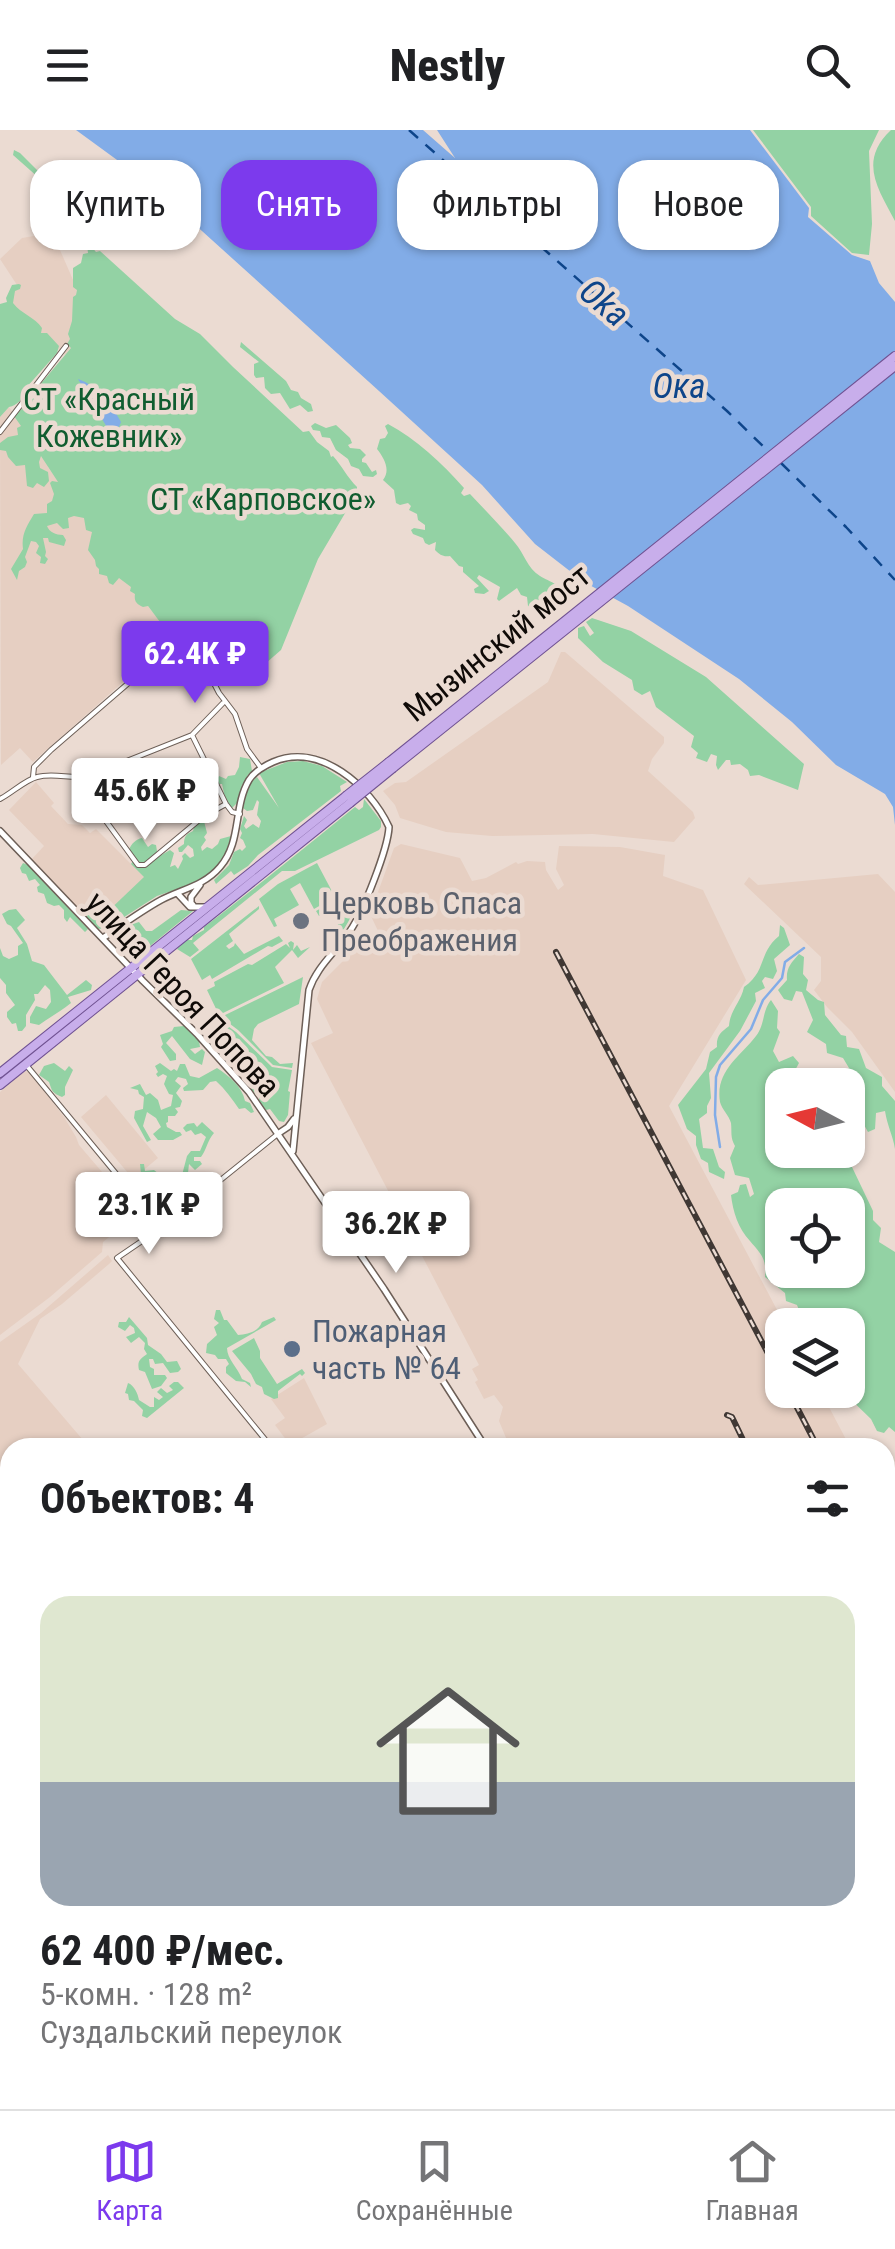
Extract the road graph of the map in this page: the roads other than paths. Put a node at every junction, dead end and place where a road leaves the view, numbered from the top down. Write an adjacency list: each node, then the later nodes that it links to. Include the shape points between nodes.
1 (66, 346): 4 (street)
2 (895, 356): 6 (main road, Мызинский мост)
3 (895, 366): 6 (main road, Мызинский мост)
4 (0, 432)
5 (174, 640): 8 (street, via 208,670)
6 (522, 659): 14 (main road, Мызинский мост, bridge)
7 (139, 674): 11 (street, via 34,767)
8 (225, 702): 9 (street); 10 (street)
9 (192, 735): 12 (street); 15 (street)
10 (261, 768): 16 (street, via 249,780); 27 (street, via 276,760 316,758 351,779 389,827 356,922 309,990)
11 (33, 777): 12 (street); 13 (street)
12 (80, 778): 15 (street, via 138,865)
13 (0, 799)
14 (348, 800): 20 (main road, Мызинский мост); 23 (main road, Мызинский мост)
15 (226, 804): 16 (street)
16 (240, 814): 18 (street, via 226,860)
17 (0, 831): 22 (street, улица Героя Попова)
18 (200, 884): 19 (street); 21 (street, via 192,896)
19 (178, 893): 21 (street); 22 (street)
20 (209, 906): 21 (street); 23 (main road, Мызинский мост)
21 (196, 908)
22 (102, 938): 23 (street, улица Героя Попова)
23 (134, 972): 24 (main road); 28 (street, улица Героя Попова, via 221,1059)
24 (23, 1061): 25 (main road); 26 (main road); 30 (street)
25 (0, 1074)
26 (0, 1085)
27 (296, 1116): 28 (street); 29 (street)
28 (279, 1133): 29 (street, улица Героя Попова); 30 (street)
29 (293, 1154): 32 (street, улица Героя Попова)
30 (161, 1228): 31 (street, via 118,1258)
31 (264, 1438)
32 (479, 1438)

